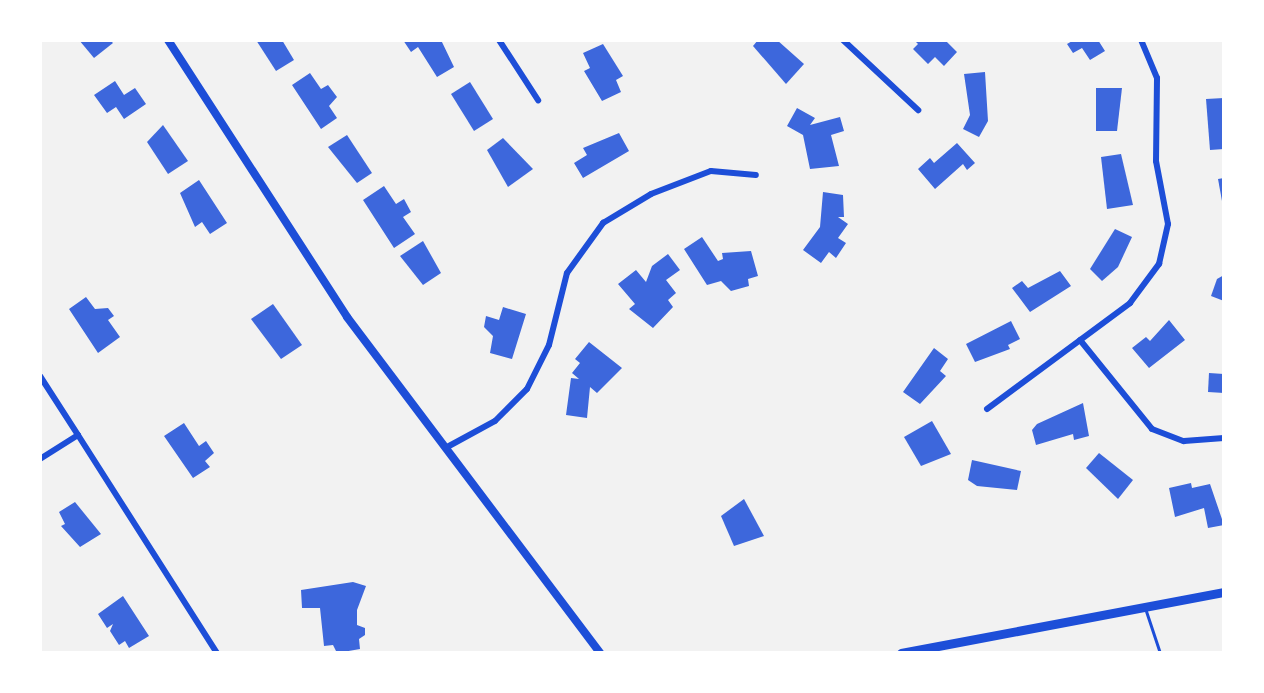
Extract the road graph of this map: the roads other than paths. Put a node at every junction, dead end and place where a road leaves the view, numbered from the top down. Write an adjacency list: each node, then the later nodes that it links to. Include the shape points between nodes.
1 (168, 40): 13 (street, via 347,317)
2 (499, 40): 5 (street)
3 (843, 40): 6 (street)
4 (1141, 40): 8 (street, via 1157,78 1156,161 1167,210 1166,244 1140,293)
5 (538, 100)
6 (918, 110)
7 (756, 175): 13 (street, via 711,171 651,194 608,219 567,273 542,364 523,394 495,421)
8 (1080, 340): 10 (street); 12 (street, via 1152,429 1184,441)
9 (40, 376): 11 (street)
10 (987, 409)
11 (78, 435): 14 (street); 17 (street)
12 (1224, 438)
13 (449, 446): 18 (street)
14 (40, 459)
15 (1224, 592): 16 (main road)
16 (1144, 607): 19 (main road); 20 (lane)
17 (217, 653)
18 (600, 653)
19 (901, 653)
20 (1160, 653)

